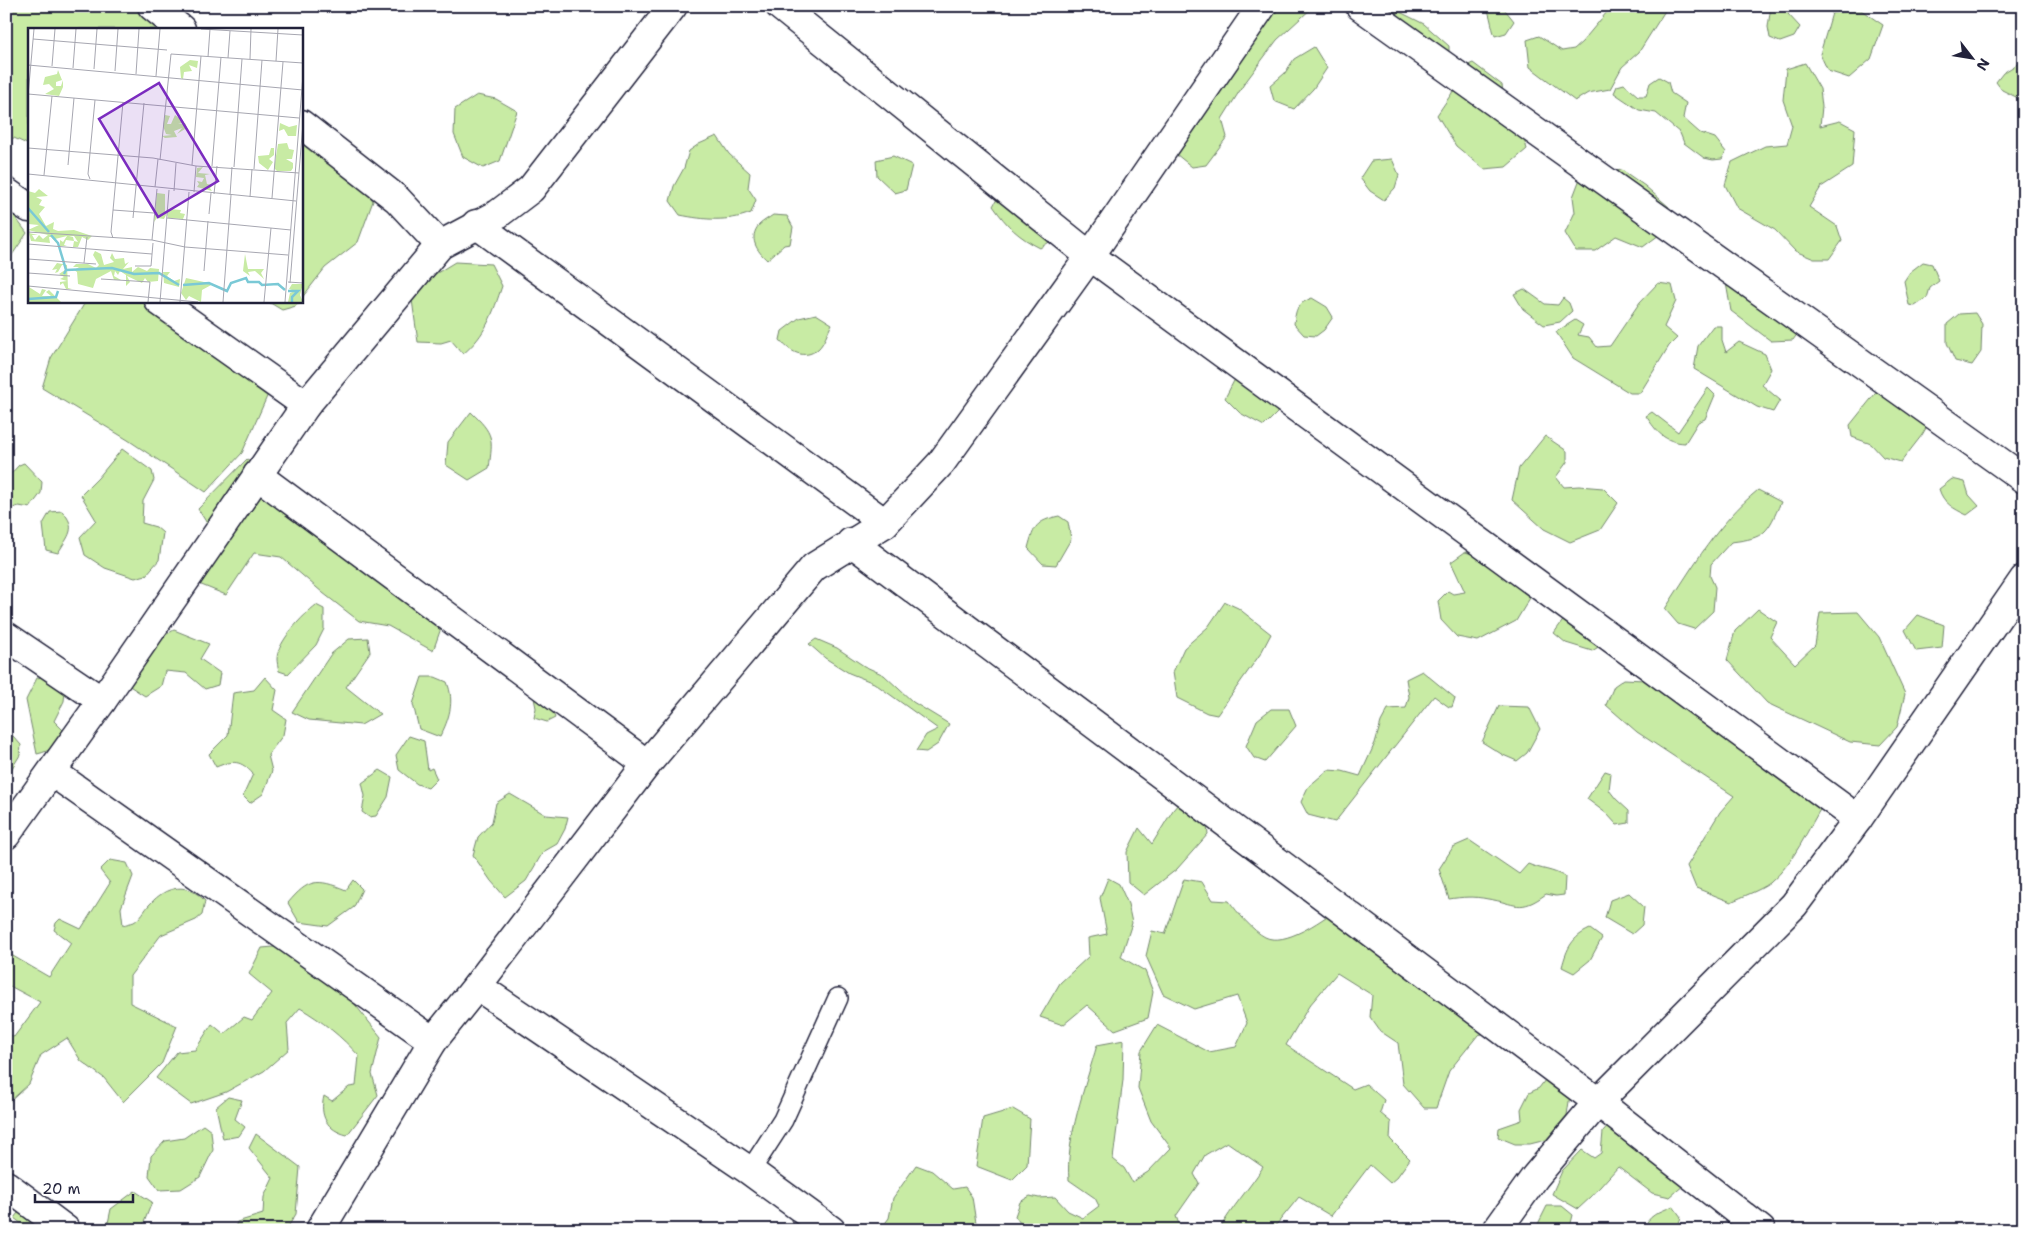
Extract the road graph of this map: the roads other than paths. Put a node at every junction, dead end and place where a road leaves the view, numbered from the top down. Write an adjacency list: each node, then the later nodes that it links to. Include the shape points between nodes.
1 (152, 6): 6 (street)
2 (673, 6): 10 (street, via 530,189 498,214)
3 (780, 6): 12 (street)
4 (1262, 6): 12 (street)
5 (1360, 6): 16 (street)
6 (180, 28)
7 (302, 125): 11 (street, via 397,199)
8 (6, 192): 9 (street)
9 (28, 207)
10 (476, 224): 11 (street); 17 (street)
11 (440, 244): 14 (street)
12 (1090, 256): 17 (street, via 941,463); 24 (street)
13 (160, 302): 14 (street)
14 (306, 406): 15 (street)
15 (257, 475): 21 (street); 22 (street)
16 (2024, 479)
17 (885, 523): 18 (street)
18 (851, 542): 22 (street, via 814,567); 29 (street)
19 (2024, 579): 24 (street)
20 (6, 636): 21 (street)
21 (102, 701): 23 (street)
22 (647, 764): 26 (street)
23 (52, 772): 25 (street); 28 (street)
24 (1858, 819): 29 (street, via 1794,905)
25 (6, 835)
26 (478, 986): 28 (street); 30 (street)
27 (838, 998): 30 (lane, via 783,1120)
28 (433, 1041): 33 (street)
29 (1598, 1102): 35 (street, via 1534,1177); 36 (street)
30 (750, 1171): 34 (street)
31 (6, 1185): 32 (street)
32 (66, 1230)
33 (320, 1230)
34 (830, 1230)
35 (1497, 1230)
36 (1761, 1230)

